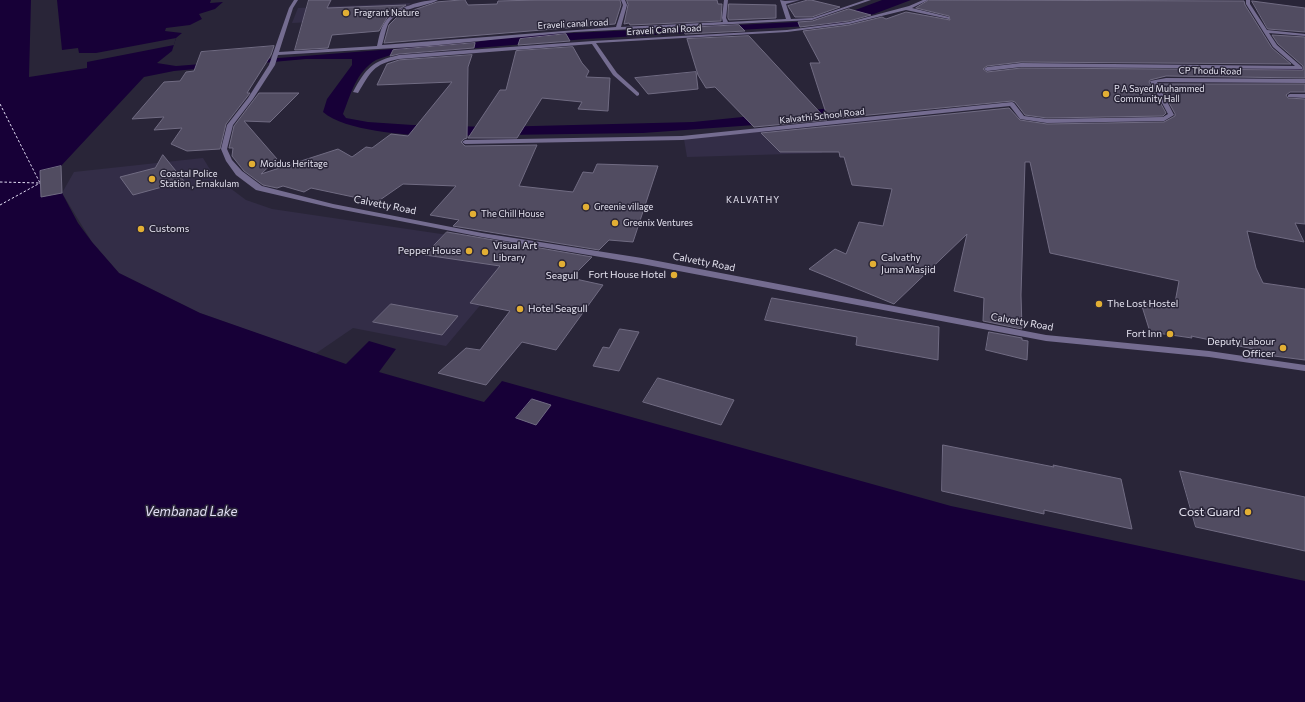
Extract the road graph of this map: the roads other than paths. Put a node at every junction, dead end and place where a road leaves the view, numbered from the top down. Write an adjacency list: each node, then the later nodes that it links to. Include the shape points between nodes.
1 (296, 0): 19 (street, Calvetty Road)
2 (436, 0): 18 (street, via 415,6 388,21)
3 (623, 0): 14 (street, via 625,5)
4 (726, 0): 13 (street)
5 (798, 0): 9 (street)
6 (869, 0): 12 (street, Eraveli canal road, via 812,19)
7 (926, 0): 10 (street, Eraveli Canal Road)
8 (1248, 0): 15 (street)
9 (783, 1): 12 (street)
10 (906, 8): 11 (street); 17 (street, Eraveli Canal Road, via 849,23 787,31)
11 (947, 18)
12 (789, 20): 13 (street, Eraveli canal road)
13 (726, 24): 14 (street, Eraveli canal road)
14 (618, 29): 18 (street, Eraveli canal road)
15 (1266, 32): 16 (street); 20 (street, via 1275,46 1300,68 1021,65)
16 (1305, 35)
17 (593, 42): 22 (street, Eraveli Canal Road, via 399,57 376,62); 23 (street, via 615,74)
18 (379, 47): 19 (street, Eraveli canal road)
19 (274, 58): 28 (street, Calvetty Road, via 230,125 224,149 229,161 239,173 248,181 268,191 475,234 642,261 1046,338 1209,354)
20 (987, 69)
21 (1305, 81): 26 (street, CP Thodu Road, via 1152,82)
22 (356, 92)
23 (637, 94)
24 (1290, 96): 25 (street)
25 (1305, 96)
26 (1171, 115): 27 (street, Kalvathi School Road, via 1164,119 1047,121 1022,118 1012,104 682,138)
27 (465, 142)
28 (1305, 368)

